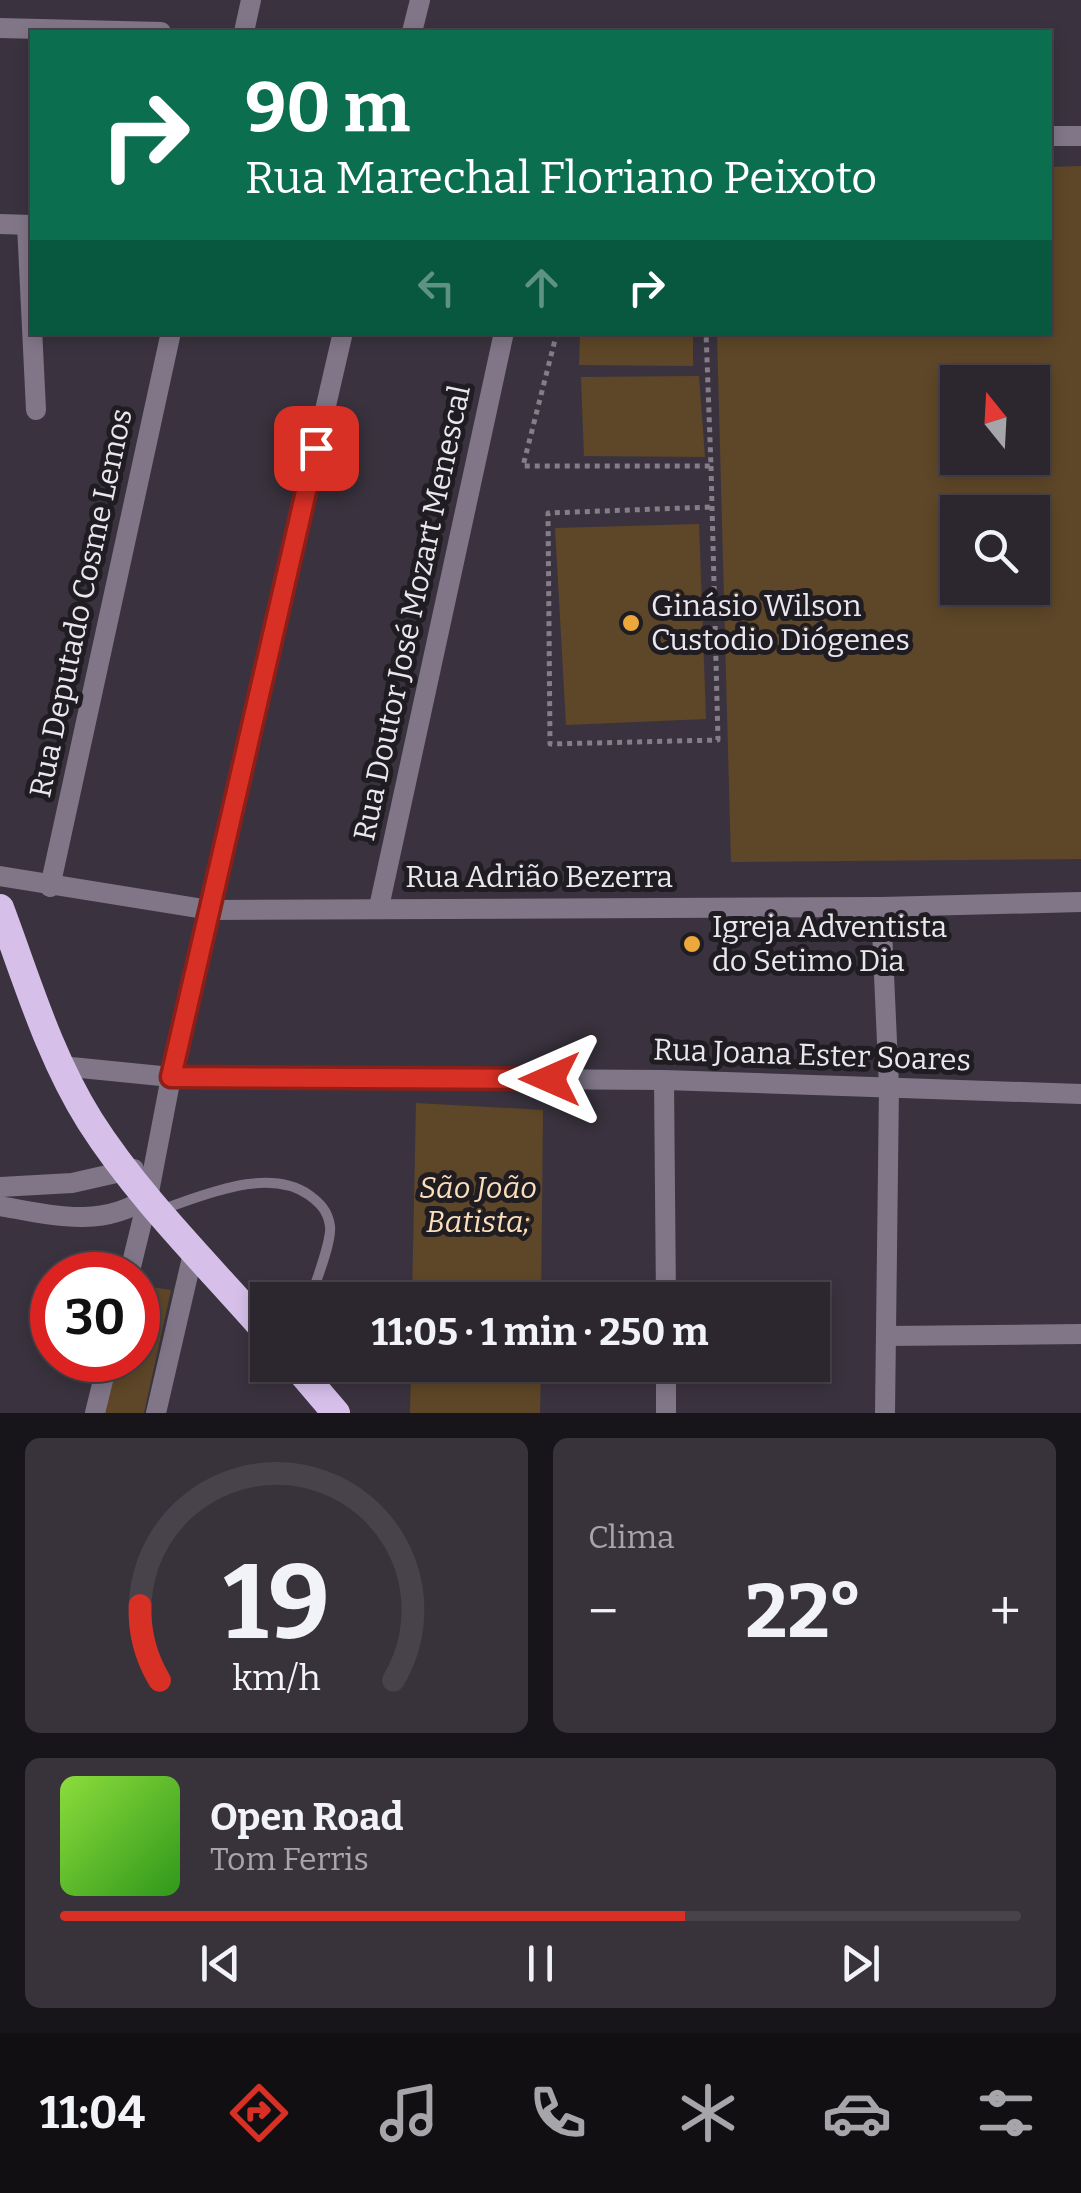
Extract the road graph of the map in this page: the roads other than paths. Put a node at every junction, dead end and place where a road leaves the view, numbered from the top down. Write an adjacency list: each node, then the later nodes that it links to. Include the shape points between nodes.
1 (252, 0): 5 (street)
2 (420, 0): 6 (street)
3 (0, 28): 4 (street)
4 (80, 30)
5 (244, 30)
6 (412, 30)
7 (1052, 136): 8 (street)
8 (1081, 136)
9 (0, 224): 10 (street)
10 (30, 225)
11 (34, 335): 15 (street)
12 (170, 335): 17 (street, Rua Deputado Cosme Lemos)
13 (342, 335): 22 (street)
14 (503, 335): 20 (street, Rua Doutor José Mozart Menescal)
15 (36, 410)
16 (0, 876): 17 (street, Rua Adrião Bezerra)
17 (50, 887): 22 (street, Rua Adrião Bezerra)
18 (1081, 902): 19 (street, Rua Adrião Bezerra)
19 (881, 906): 20 (street, Rua Adrião Bezerra); 26 (street)
20 (379, 907): 22 (street, Rua Adrião Bezerra)
21 (0, 908): 23 (highway)
22 (210, 910): 24 (street)
23 (61, 1066): 24 (street, Rua Joana Ester Soares); 29 (highway)
24 (171, 1077): 25 (street, Rua Joana Ester Soares); 28 (street)
25 (664, 1080): 26 (street, Rua Joana Ester Soares); 36 (street)
26 (889, 1088): 27 (street, Rua Joana Ester Soares); 39 (street)
27 (1081, 1094)
28 (155, 1162): 29 (street); 31 (street)
29 (126, 1172): 30 (street); 31 (highway)
30 (0, 1187)
31 (154, 1204): 32 (street, via 80,1218); 33 (highway); 34 (street); 35 (lane, via 262,1183 298,1188 322,1205 330,1228)
32 (0, 1206)
33 (194, 1249): 37 (highway); 44 (street)
34 (137, 1252)
35 (315, 1282)
36 (666, 1282)
37 (250, 1313)
38 (1081, 1334): 39 (street)
39 (886, 1336): 47 (street)
40 (103, 1382): 43 (street)
41 (309, 1382): 45 (highway)
42 (666, 1382): 46 (street)
43 (95, 1413)
44 (156, 1413)
45 (336, 1413)
46 (666, 1413)
47 (885, 1413)

